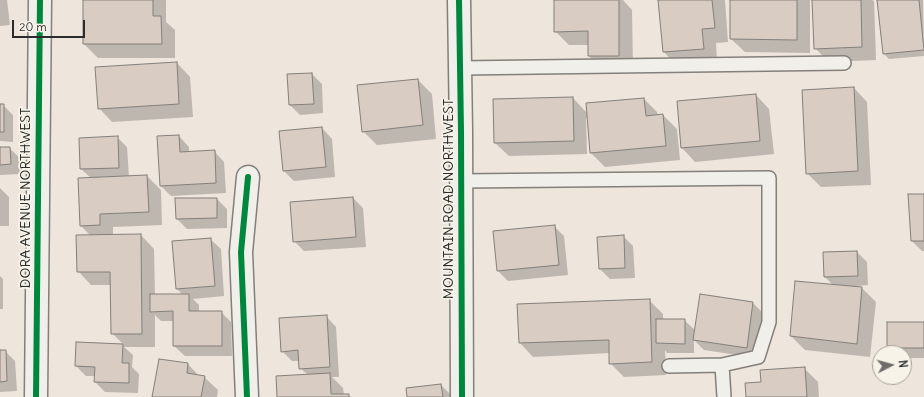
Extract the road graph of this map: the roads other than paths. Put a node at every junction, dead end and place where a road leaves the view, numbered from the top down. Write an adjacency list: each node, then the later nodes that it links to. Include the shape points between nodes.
1 (40, 0): 9 (street, DORA AVENUE NORTHWEST)
2 (459, 0): 4 (street, MOUNTAIN ROAD NORTHWEST)
3 (844, 63): 4 (lane)
4 (460, 68): 6 (street, MOUNTAIN ROAD NORTHWEST)
5 (248, 177): 10 (street, via 241,252)
6 (461, 181): 7 (lane, via 769,178 769,322 758,357); 11 (street, MOUNTAIN ROAD NORTHWEST)
7 (722, 365): 8 (lane); 12 (lane)
8 (670, 366)
9 (36, 397)
10 (247, 397)
11 (462, 397)
12 (724, 397)

